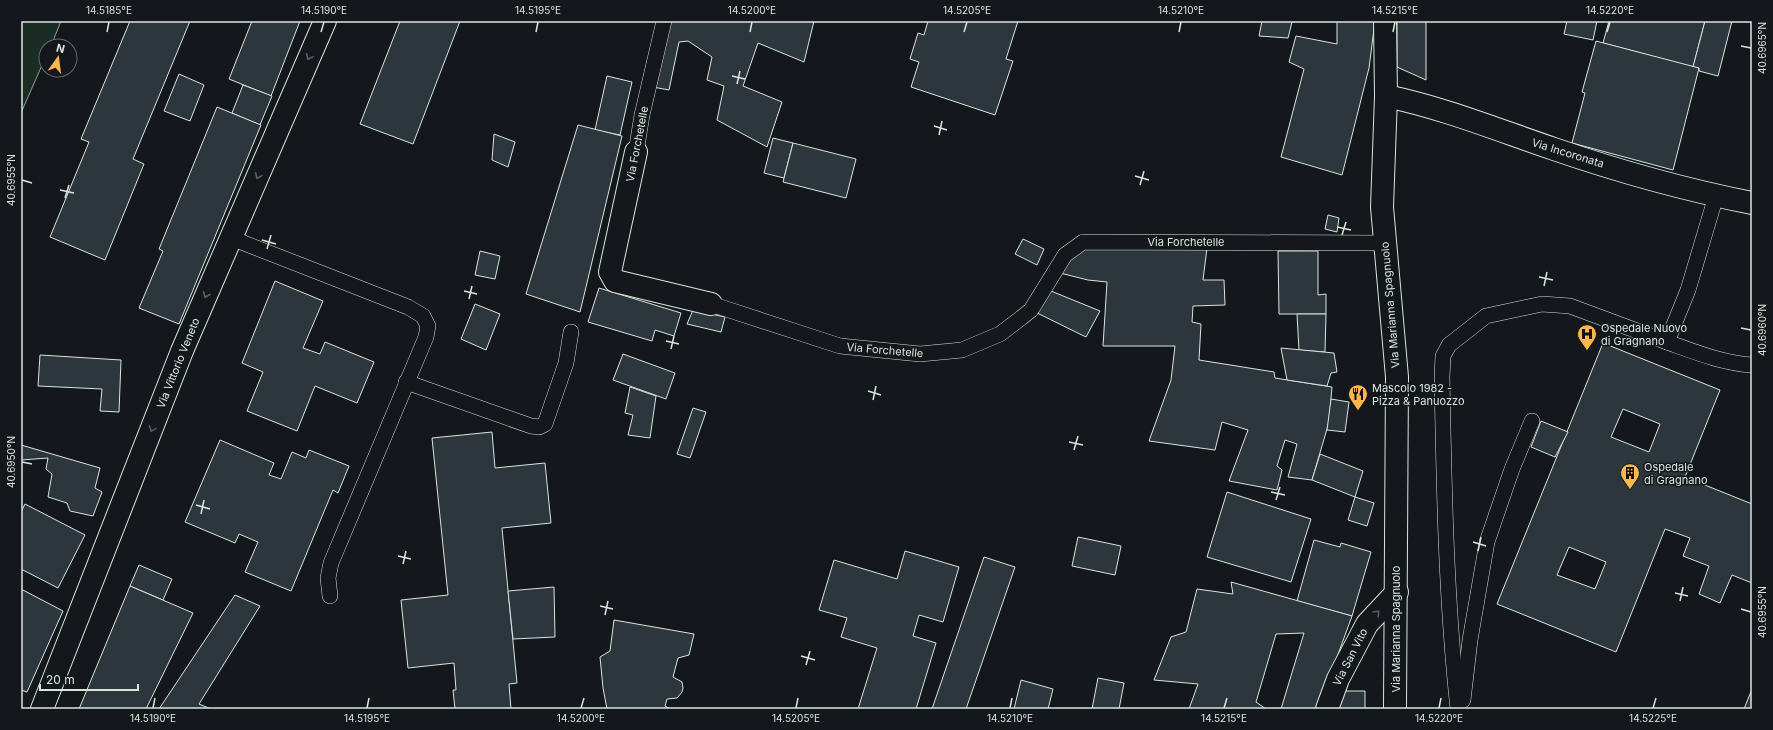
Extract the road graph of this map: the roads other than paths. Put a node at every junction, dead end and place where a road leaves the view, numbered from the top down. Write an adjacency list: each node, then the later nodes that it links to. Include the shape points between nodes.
1 (325, 21): 8 (street, Via Vittorio Veneto, one-way to 8)
2 (664, 21): 5 (lane, Via Forchetelle)
3 (1384, 21): 4 (street, Via Marianna Spagnuolo)
4 (1386, 96): 6 (street, Via Incoronata, via 1423,103 1556,149); 9 (street, Via Marianna Spagnuolo, via 1382,208)
5 (636, 152): 10 (street, Via Forchetelle, via 610,272 615,281)
6 (1716, 196): 7 (street, Via Incoronata); 12 (lane, via 1688,290)
7 (1752, 203)
8 (231, 238): 14 (lane, via 408,307 423,316 428,326 426,337); 18 (street, Via Vittorio Veneto, one-way to 18, via 182,350)
9 (1385, 243): 10 (lane, Via Forchetelle, via 1083,242 1066,255 1030,310 1000,334 962,350 920,354 840,346); 16 (street, Via Marianna Spagnuolo, via 1397,377)
10 (711, 304)
11 (571, 332): 14 (lane, via 563,371 545,424 539,427)
12 (1667, 342): 13 (lane, via 1705,356 1738,364); 21 (lane, via 1570,306 1542,304 1486,316 1449,345 1443,356 1443,430 1452,655)
13 (1752, 364)
14 (406, 382): 17 (lane, via 331,563 328,578)
15 (1532, 421): 22 (lane, via 1512,469 1487,542 1471,634)
16 (1396, 592): 19 (street, Via San Vito, one-way to 16, via 1338,679 1367,624); 20 (street, Via Marianna Spagnuolo)
17 (330, 596)
18 (42, 709)
19 (1327, 709)
20 (1395, 709)
21 (1458, 709)
22 (1462, 709)

